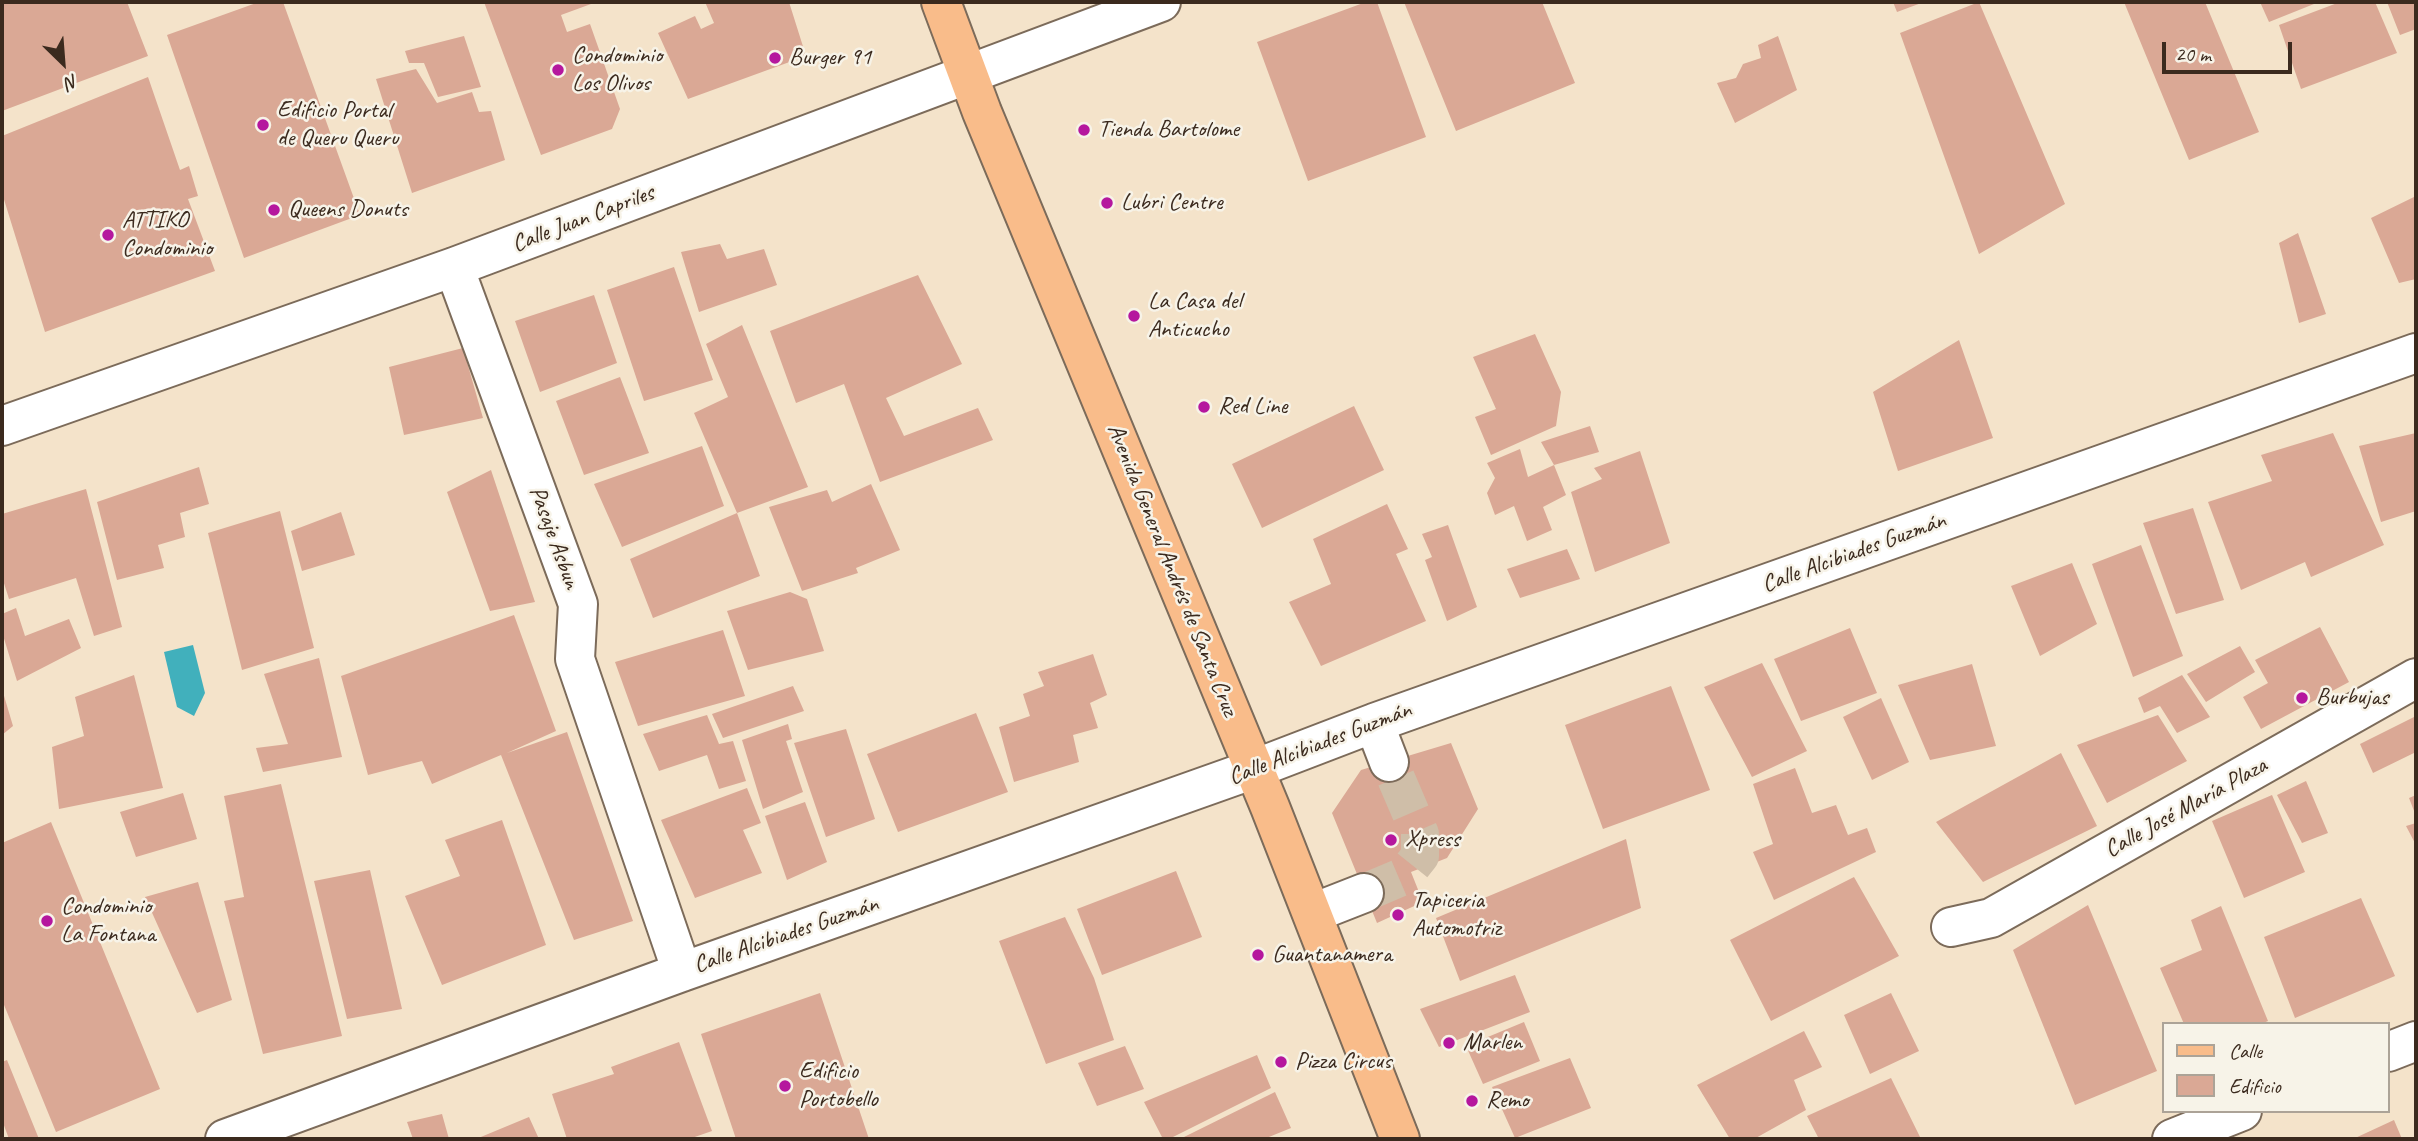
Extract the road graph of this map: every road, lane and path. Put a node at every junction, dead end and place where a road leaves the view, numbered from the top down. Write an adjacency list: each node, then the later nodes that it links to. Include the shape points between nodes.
1 (942, 2): 3 (main road, Avenida General Andrés de Santa Cruz)
2 (1161, 2): 3 (street, Calle Juan Capriles)
3 (968, 75): 4 (street, Calle Juan Capriles); 10 (main road, Avenida General Andrés de Santa Cruz)
4 (454, 267): 6 (street, Calle Juan Capriles); 14 (street, Pasaje Asbun, via 578,604 575,660)
5 (2416, 353): 8 (street, Calle Alcibiades Guzmán)
6 (2, 426)
7 (2416, 678): 13 (street, Calle José María Plaza, via 1991,918)
8 (1374, 723): 9 (street); 10 (street, Calle Alcibiades Guzmán)
9 (1389, 762)
10 (1254, 769): 12 (main road, Avenida General Andrés de Santa Cruz); 14 (street, Calle Alcibiades Guzmán)
11 (1364, 893): 12 (street)
12 (1313, 914): 19 (main road, Avenida General Andrés de Santa Cruz)
13 (1951, 927)
14 (682, 972): 18 (street, Calle Alcibiades Guzmán)
15 (2416, 1041): 16 (street)
16 (2390, 1051)
17 (2237, 1113): 20 (street)
18 (225, 1139)
19 (1400, 1139)
20 (2172, 1139)

